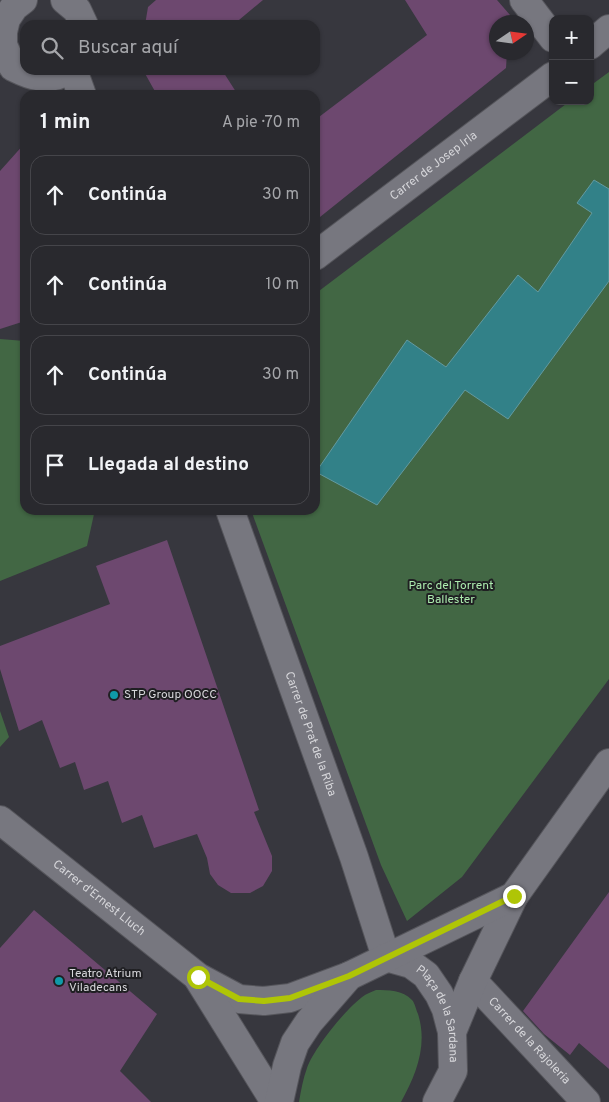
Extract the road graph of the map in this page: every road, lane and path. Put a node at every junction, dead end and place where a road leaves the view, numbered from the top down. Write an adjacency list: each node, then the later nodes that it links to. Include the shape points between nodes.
1 (23, 0): 8 (street, via 6,18 3,32)
2 (67, 0): 4 (street)
3 (524, 0): 6 (street)
4 (82, 20)
5 (609, 29): 7 (street)
6 (549, 33)
7 (594, 42)
8 (6, 74): 9 (street)
9 (20, 75)
10 (29, 75): 11 (street, via 43,78)
11 (60, 75)
12 (75, 75): 14 (street)
13 (549, 79): 15 (street, Carrer de Josep Irla)
14 (80, 90)
15 (320, 252)
16 (232, 515): 20 (street, Carrer de Prat de la Riba, via 354,857)
17 (609, 762): 19 (street)
18 (0, 820): 22 (street, Carrer d'Ernest Lluch)
19 (514, 896): 20 (street); 23 (street)
20 (386, 957): 21 (street); 24 (street, Plaça de la Sardana, via 410,964 426,975 446,1009)
21 (349, 976): 22 (street, Carrer d'Ernest Lluch, via 290,998 264,1001 239,999); 26 (street, via 294,1043)
22 (198, 977): 26 (street, Carrer d'Ernest Lluch)
23 (473, 981): 24 (street); 29 (street, Carrer de la Rajoleria)
24 (452, 1032): 25 (street, Plaça de la Sardana)
25 (453, 1071): 27 (street, Plaça de la Sardana); 28 (street)
26 (277, 1102)
27 (437, 1102)
28 (462, 1102)
29 (586, 1102)

